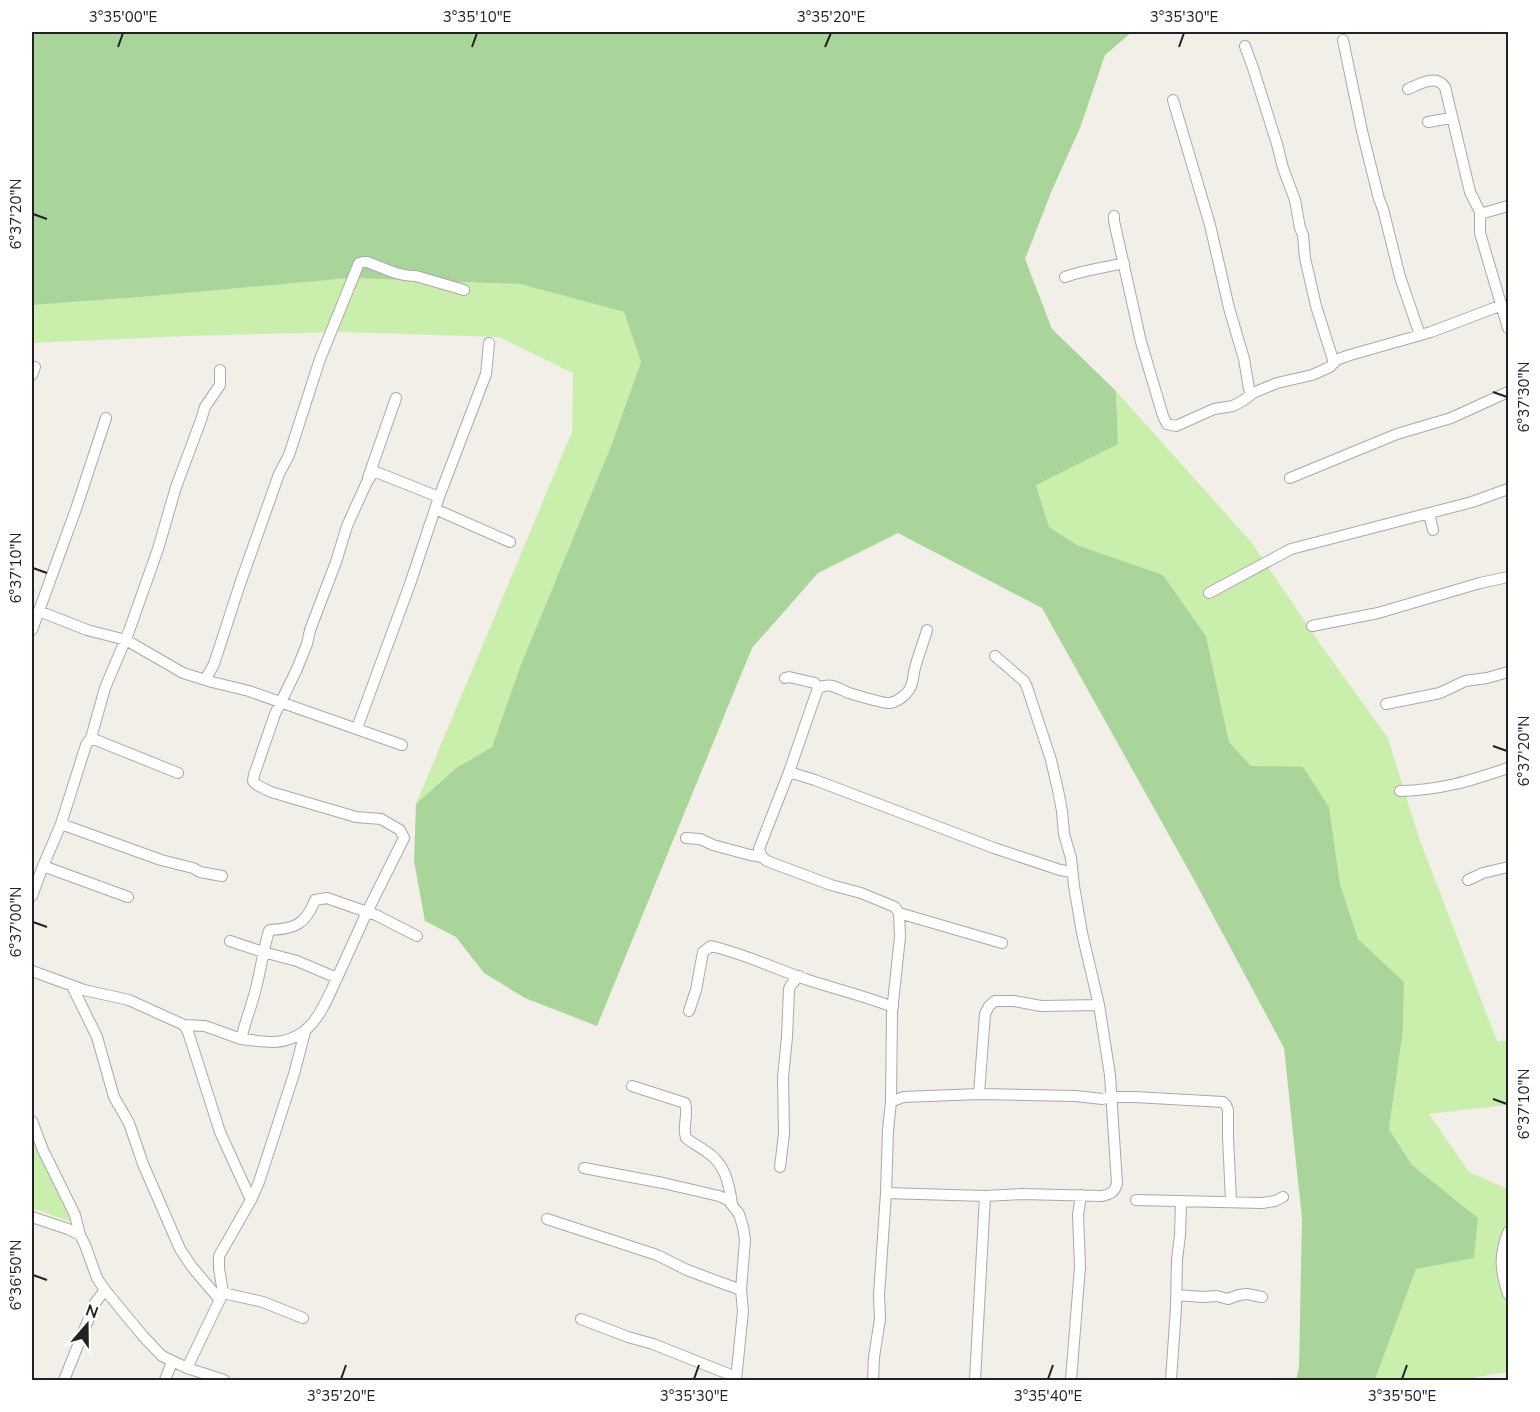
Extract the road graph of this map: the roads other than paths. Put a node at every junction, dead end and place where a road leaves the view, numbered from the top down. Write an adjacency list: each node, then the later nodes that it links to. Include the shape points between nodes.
1 (1343, 40): 15 (street, via 1379,200)
2 (1245, 46): 17 (street, via 1294,200 1316,306)
3 (1408, 89): 5 (street, via 1425,81 1441,82)
4 (1173, 100): 20 (street)
5 (1451, 118): 6 (street); 8 (street, via 1470,192)
6 (1428, 122)
7 (1509, 206): 8 (street)
8 (1480, 214): 13 (street, via 1480,233)
9 (1114, 216): 10 (street)
10 (1124, 263): 11 (street); 20 (street, via 1141,342 1167,424 1176,426 1214,409 1233,406)
11 (1065, 277)
12 (464, 290): 41 (street, via 360,263 320,359 289,455)
13 (1502, 304): 14 (street); 15 (street)
14 (1509, 328)
15 (1420, 335): 17 (street)
16 (489, 343): 26 (street, via 486,374)
17 (1334, 363): 20 (street, via 1312,375)
18 (220, 370): 37 (street, via 220,385 205,407)
19 (1509, 392): 23 (street, via 1451,418 1397,434)
20 (1253, 393)
21 (396, 399): 24 (street)
22 (106, 418): 33 (street)
23 (1290, 478)
24 (366, 484): 26 (street, via 376,472); 43 (street)
25 (1509, 489): 28 (street)
26 (439, 497): 27 (street)
27 (435, 509): 30 (street); 45 (street)
28 (1429, 514): 29 (street); 32 (street, via 1291,549)
29 (1433, 530)
30 (510, 542)
31 (1509, 577): 34 (street, via 1378,613)
32 (1209, 593)
33 (39, 611): 35 (street); 37 (street)
34 (1312, 626)
35 (32, 630)
36 (927, 630): 42 (street, via 913,681 897,700 883,702 831,685)
37 (126, 640): 41 (street, via 183,673); 46 (street, via 105,688)
38 (995, 656): 57 (street, via 1027,687 1051,760)
39 (1509, 672): 44 (street)
40 (785, 678): 42 (street, via 815,683)
41 (205, 680): 43 (street)
42 (818, 688): 49 (street)
43 (282, 702): 45 (street); 62 (street, via 253,781 271,792 357,817 381,819 400,830 404,837)
44 (1386, 704)
45 (357, 728): 47 (street)
46 (91, 738): 50 (street); 52 (street)
47 (402, 745)
48 (1509, 768): 51 (street, via 1459,784)
49 (789, 772): 54 (street, via 759,849); 57 (street, via 994,848)
50 (178, 773)
51 (1400, 791)
52 (61, 824): 55 (street); 58 (street, via 162,860)
53 (686, 838): 54 (street)
54 (762, 857): 63 (street, via 895,907)
55 (43, 866): 60 (street); 61 (street)
56 (1509, 867): 59 (street)
57 (1072, 872): 72 (street)
58 (222, 876)
59 (1468, 880)
60 (32, 896)
61 (128, 897)
62 (366, 912): 64 (street); 67 (street, via 327,898 315,900 301,923 270,930); 70 (street)
63 (899, 914): 66 (street); 73 (street)
64 (417, 936)
65 (230, 941): 67 (street)
66 (1002, 943)
67 (263, 952): 70 (street); 77 (street)
68 (32, 971): 71 (street)
69 (800, 976): 73 (street); 74 (street, via 711,946 703,952); 83 (street, via 789,988)
70 (337, 978): 76 (street)
71 (72, 986): 75 (street, via 129,1000); 102 (street, via 97,1037 114,1096 129,1123 180,1249)
72 (1099, 1005): 79 (street, via 1041,1006 1014,1001 989,1006 985,1014); 80 (street)
73 (893, 1006): 81 (street)
74 (689, 1011)
75 (184, 1025): 77 (street, via 205,1026); 89 (street, via 220,1132)
76 (305, 1032): 77 (street, via 274,1042); 89 (street)
77 (241, 1039)
78 (632, 1086): 93 (street, via 685,1103 686,1138 723,1168)
79 (979, 1094): 80 (street); 81 (street, via 903,1097)
80 (1112, 1097): 86 (street, via 1115,1190 1102,1196); 92 (street, via 1223,1102 1228,1110)
81 (891, 1102): 85 (street)
82 (32, 1121): 97 (street, via 75,1215)
83 (780, 1167)
84 (584, 1168): 93 (street, via 719,1196)
85 (886, 1193): 87 (street); 112 (street)
86 (1081, 1195): 87 (street); 114 (street)
87 (985, 1196): 113 (street)
88 (1283, 1197): 92 (street, via 1262,1203)
89 (251, 1200): 102 (street, via 219,1256)
90 (1136, 1200): 91 (street)
91 (1181, 1201): 92 (street); 101 (street)
92 (1231, 1201)
93 (732, 1204): 99 (street, via 744,1233)
94 (32, 1217): 97 (street)
95 (547, 1219): 99 (street, via 657,1255)
96 (1509, 1232): 100 (street, via 1501,1258)
97 (80, 1235): 98 (street)
98 (105, 1290): 106 (street, via 156,1350); 109 (street, via 95,1303)
99 (741, 1290): 108 (street, via 743,1311)
100 (1509, 1294)
101 (1177, 1295): 103 (street); 115 (street)
102 (221, 1296): 104 (street, via 263,1302); 107 (street)
103 (1262, 1297)
104 (303, 1318)
105 (581, 1319): 108 (street)
106 (172, 1362): 107 (street); 110 (street)
107 (187, 1368): 111 (street)
108 (736, 1379)
109 (64, 1380)
110 (165, 1380)
111 (224, 1380)
112 (873, 1380)
113 (975, 1380)
114 (1071, 1380)
115 (1171, 1380)

